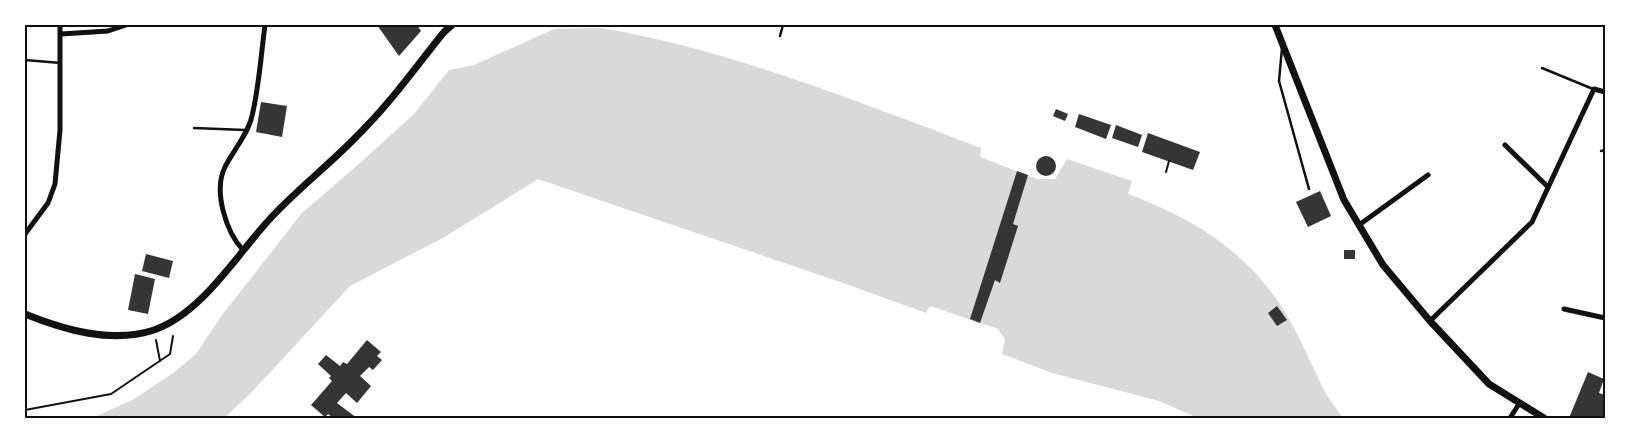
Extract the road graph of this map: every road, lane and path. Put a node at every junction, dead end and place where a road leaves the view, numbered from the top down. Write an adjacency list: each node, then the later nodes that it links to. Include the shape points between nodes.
1 (60, 25): 7 (street)
2 (126, 25): 7 (street, via 108,31)
3 (265, 25): 16 (street, via 252,118)
4 (452, 25): 25 (street, via 356,138 289,199)
5 (783, 25): 8 (lane)
6 (1275, 25): 9 (street)
7 (61, 34): 11 (street)
8 (780, 36)
9 (1282, 44): 22 (lane, via 1279,81); 23 (street, via 1344,200)
10 (25, 60): 11 (lane)
11 (61, 63): 24 (street, via 55,184 48,203)
12 (1542, 68): 13 (lane)
13 (1594, 89): 14 (street); 21 (street)
14 (1605, 92)
15 (194, 128): 16 (lane)
16 (245, 130): 25 (street, via 224,170 221,185 226,218 234,240)
17 (1506, 145): 21 (street)
18 (1169, 162): 19 (path)
19 (1166, 172)
20 (1428, 176): 23 (street)
21 (1548, 187): 29 (street, via 1532,222)
22 (1309, 189)
23 (1358, 225): 29 (street, via 1383,265)
24 (25, 234)
25 (243, 250): 30 (street, via 197,304)
26 (1564, 309): 28 (street)
27 (25, 314): 30 (street, via 50,324 91,333 125,335)
28 (1605, 318)
29 (1430, 321): 33 (street, via 1489,384)
30 (154, 330): 32 (path)
31 (173, 336): 32 (path, via 170,354)
32 (161, 362): 34 (path, via 111,394)
33 (1519, 404): 35 (street); 36 (street)
34 (25, 410)
35 (1510, 418)
36 (1544, 418)

